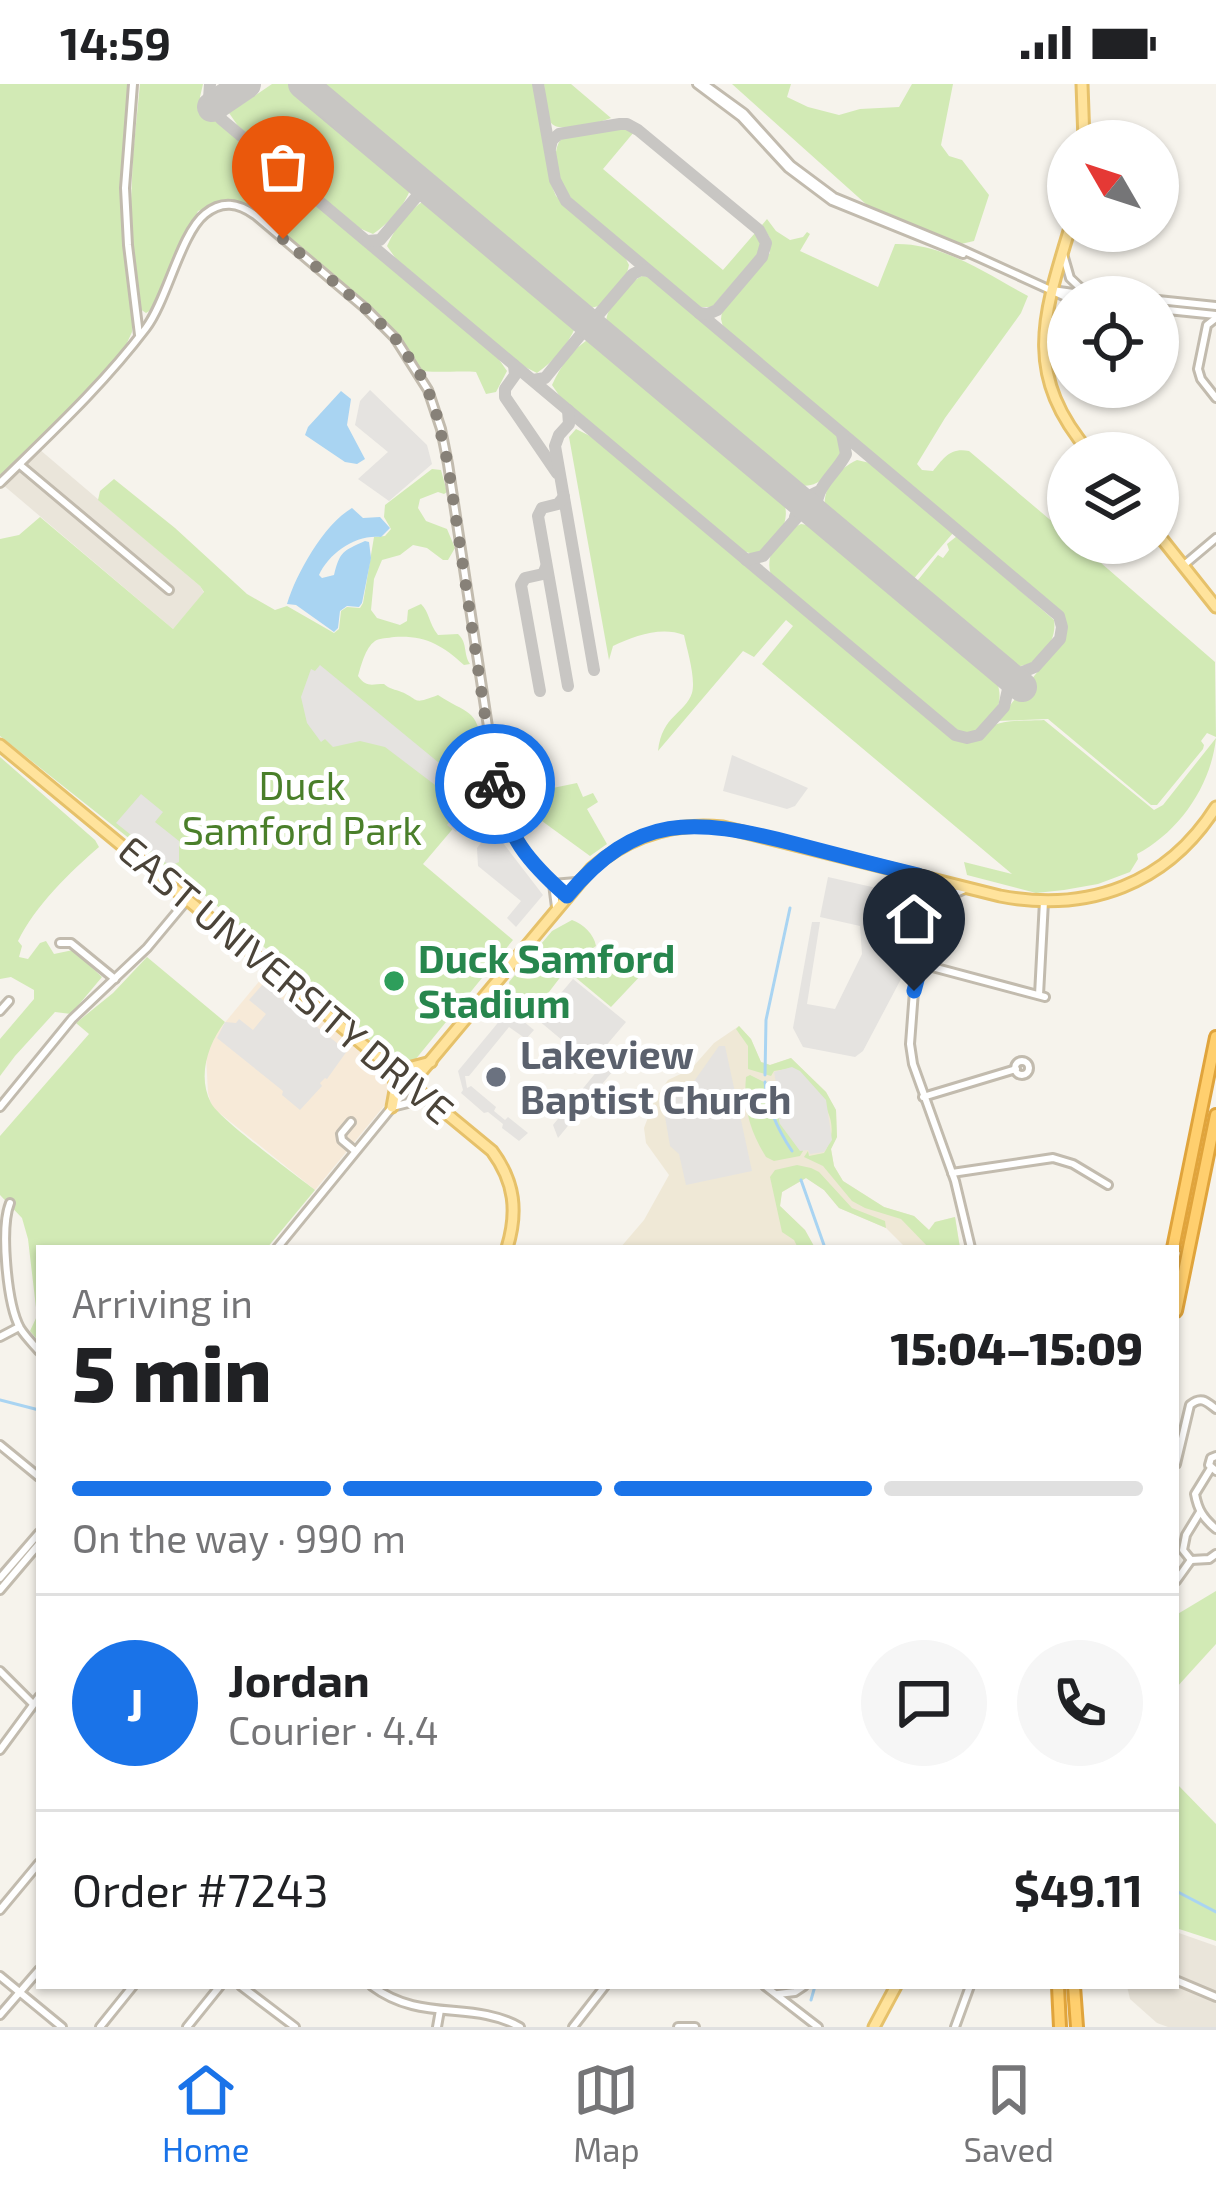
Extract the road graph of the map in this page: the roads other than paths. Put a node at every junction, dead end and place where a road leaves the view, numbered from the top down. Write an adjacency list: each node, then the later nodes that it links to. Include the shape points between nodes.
1 (133, 84): 15 (street, via 125,188)
2 (701, 84): 8 (street, via 834,197)
3 (1082, 84): 4 (main road)
4 (1083, 120)
5 (1063, 252): 6 (main road); 7 (street)
6 (1056, 276)
7 (1069, 276)
8 (1047, 288)
9 (1179, 305): 10 (street)
10 (1216, 306)
11 (1179, 309): 13 (street)
12 (1047, 316): 16 (main road)
13 (1216, 317): 17 (street, via 1198,373)
14 (1047, 331): 16 (street)
15 (139, 335): 19 (street); 31 (street, via 193,228 206,212 232,204 365,308 408,355 441,429 502,809 516,842)
16 (1043, 337): 18 (main road, via 1047,374)
17 (1216, 398)
18 (1074, 432)
19 (19, 464): 20 (street); 24 (street)
20 (0, 483)
21 (1216, 538): 23 (street)
22 (1179, 559): 23 (main road)
23 (1184, 565): 25 (main road)
24 (169, 590)
25 (1216, 607)
26 (0, 745): 34 (main road, EAST UNIVERSITY DRIVE)
27 (1216, 807): 36 (main road, via 1181,850 1147,875 1098,896)
28 (918, 875): 29 (main road, via 692,825 628,843); 30 (main road); 35 (street)
29 (581, 879): 31 (street); 33 (main road)
30 (943, 881): 32 (main road); 35 (street)
31 (553, 884): 33 (street); 37 (street)
32 (969, 888): 35 (street); 36 (main road)
33 (567, 896): 37 (main road)
34 (187, 900): 40 (street); 45 (main road, EAST UNIVERSITY DRIVE)
35 (938, 902): 39 (street)
36 (1044, 902): 39 (street, via 1042,996)
37 (555, 911): 44 (main road)
38 (60, 943): 40 (street, via 71,943)
39 (921, 964): 48 (street, via 910,1021)
40 (115, 979): 50 (street)
41 (9, 1000): 42 (street)
42 (0, 1011)
43 (1216, 1037): 62 (highway)
44 (430, 1062): 45 (main road); 47 (main road); 49 (main road)
45 (388, 1064): 47 (main road, EAST UNIVERSITY DRIVE); 51 (main road, via 396,1085)
46 (1016, 1069): 48 (street)
47 (411, 1084): 49 (main road, EAST UNIVERSITY DRIVE); 51 (street)
48 (922, 1097): 55 (street)
49 (433, 1102): 51 (street); 60 (main road, EAST UNIVERSITY DRIVE, via 502,1166 514,1207)
50 (0, 1107)
51 (392, 1107): 54 (street)
52 (1216, 1115): 63 (highway)
53 (351, 1122): 54 (street, via 341,1134)
54 (355, 1151): 59 (street)
55 (952, 1174): 56 (street, via 1053,1158); 61 (street)
56 (1108, 1185)
57 (10, 1203): 58 (street)
58 (3, 1241): 64 (street)
59 (287, 1243)
60 (508, 1245)
61 (970, 1245)
62 (1174, 1245)
63 (1179, 1296)
64 (20, 1327): 65 (street); 66 (street)
65 (0, 1336)
66 (36, 1347)
67 (1216, 1408): 69 (street, via 1204,1400 1190,1405)
68 (0, 1444): 72 (street)
69 (1179, 1451)
70 (1216, 1456): 71 (street)
71 (1213, 1470): 73 (street, via 1195,1493)
72 (36, 1474)
73 (1200, 1512): 74 (street); 78 (street, via 1186,1534)
74 (1216, 1529)
75 (36, 1536): 79 (street)
76 (36, 1548): 81 (street)
77 (1216, 1554): 78 (street)
78 (1191, 1560): 80 (street)
79 (0, 1577)
80 (1179, 1577)
81 (0, 1590)
82 (0, 1671): 83 (street)
83 (36, 1701): 84 (street)
84 (0, 1750)
85 (36, 1867): 86 (street)
86 (0, 1910)
87 (36, 1974): 101 (street)
88 (0, 1976): 101 (street)
89 (1179, 1981): 103 (street)
90 (131, 1989): 107 (street)
91 (218, 1989): 108 (street)
92 (245, 1989): 109 (street)
93 (377, 1989): 104 (street, via 401,2004)
94 (603, 1989): 112 (street)
95 (769, 1989): 102 (street)
96 (800, 1989): 102 (street)
97 (894, 1989): 116 (main road)
98 (969, 1989): 117 (street)
99 (1058, 1989): 118 (highway)
100 (1074, 1989): 119 (highway)
101 (20, 1993): 105 (street); 106 (street)
102 (775, 1994): 115 (street)
103 (1216, 1997)
104 (440, 2010): 110 (street); 111 (street)
105 (0, 2015)
106 (62, 2027)
107 (100, 2027)
108 (187, 2027)
109 (295, 2027)
110 (436, 2027)
111 (520, 2027)
112 (573, 2027)
113 (678, 2027): 114 (street)
114 (695, 2027)
115 (818, 2027)
116 (874, 2027)
117 (955, 2027)
118 (1060, 2027)
119 (1077, 2027)

